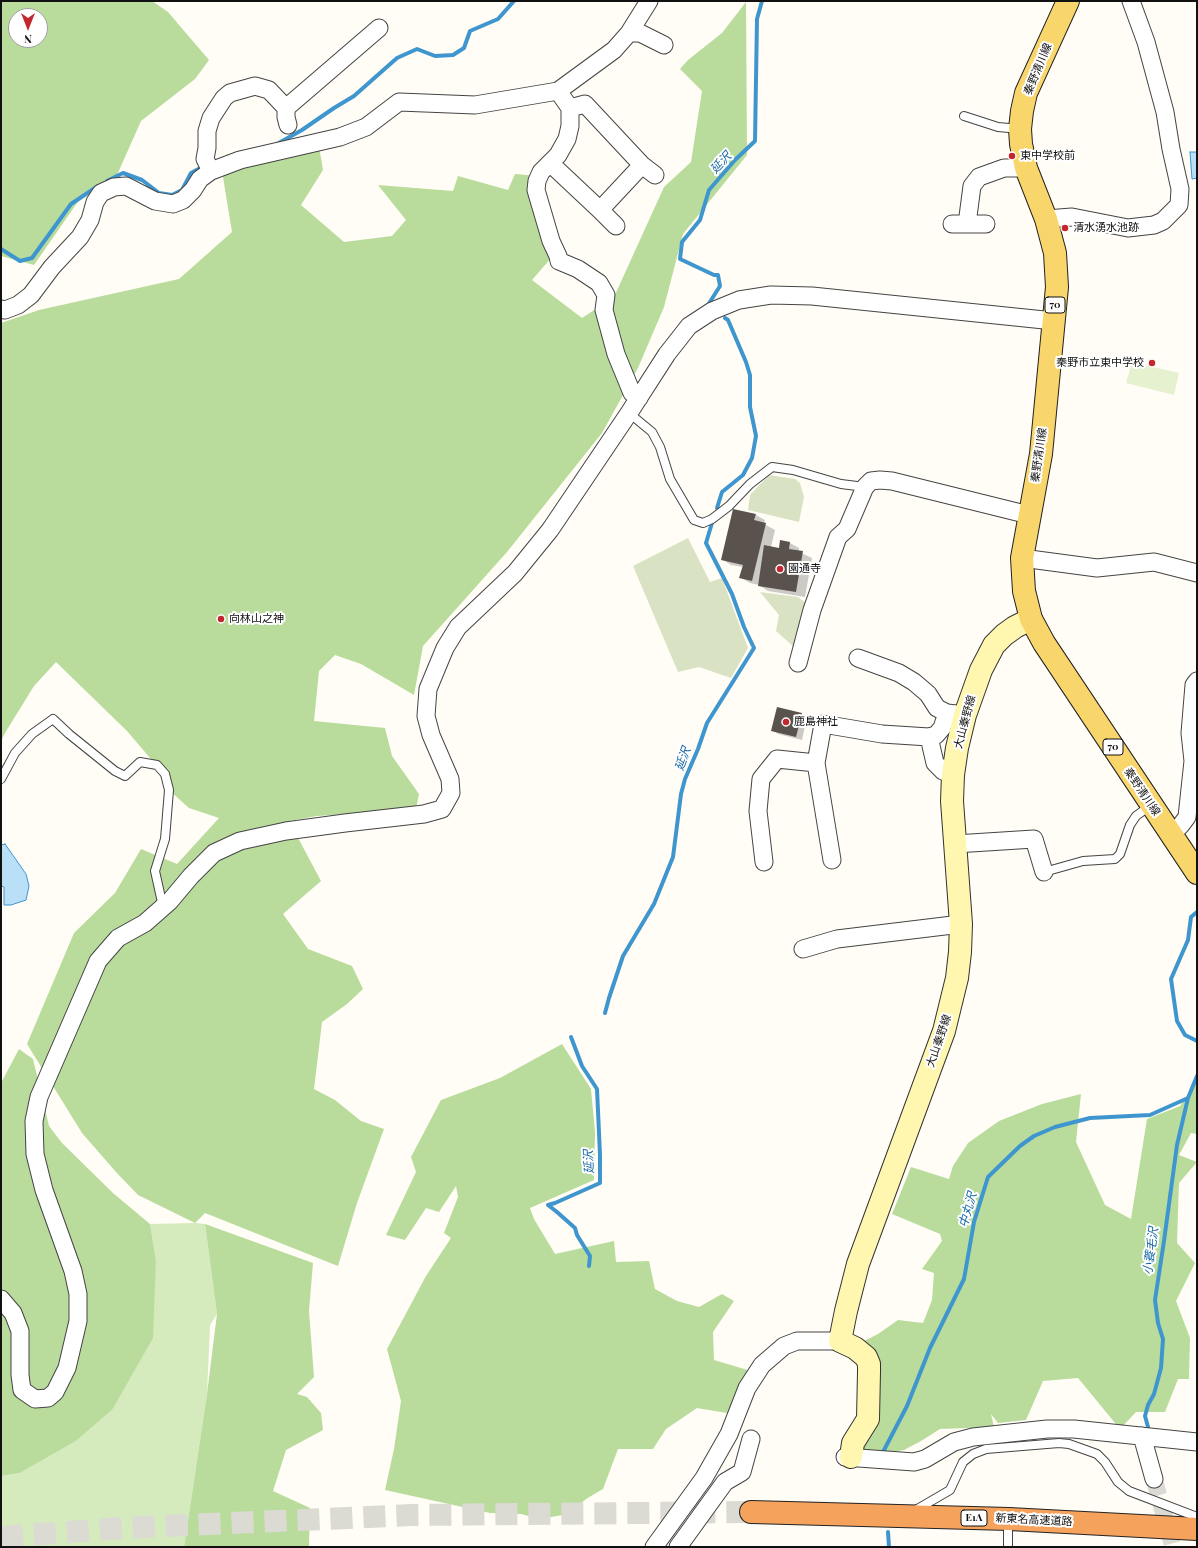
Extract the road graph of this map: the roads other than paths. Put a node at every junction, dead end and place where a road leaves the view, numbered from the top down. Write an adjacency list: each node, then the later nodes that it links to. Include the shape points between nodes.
1 (649, 1): 5 (street)
2 (1068, 1): 10 (main road, 秦野清川線 / 70, via 1026,93)
3 (1131, 1): 15 (street, via 1146,42 1165,112 1180,189 1179,205 1163,221 1154,225 1128,228 1072,217)
4 (379, 28): 12 (street, via 287,116 269,90 255,86 230,93 211,118 207,132)
5 (629, 33): 6 (street, via 640,33); 7 (street, via 614,50)
6 (664, 45)
7 (558, 91): 8 (street); 12 (street, via 475,104 399,102 366,127 340,137)
8 (570, 108): 11 (street, via 567,139); 14 (street, via 585,104 649,170)
9 (964, 116): 10 (lane, via 998,127)
10 (1020, 129): 13 (main road, 秦野清川線 / 70)
11 (550, 163): 14 (street); 20 (street, via 541,172 536,190 551,241 559,261 578,269 598,283 606,295 604,310 616,354 632,393)
12 (209, 166): 18 (street, via 184,200 173,204 155,201 126,186 114,187 101,193 80,237 52,267 31,295 18,305)
13 (1026, 168): 15 (main road, 秦野清川線 / 70); 16 (street, via 1004,168 979,177 972,186 960,224)
14 (600, 210): 17 (street)
15 (1046, 219): 19 (main road, 秦野清川線 / 70, via 1055,253)
16 (986, 224)
17 (616, 226)
18 (1, 309)
19 (1054, 321): 20 (street, via 812,296 771,295 739,300 712,311 689,326 667,354); 23 (main road, 秦野清川線 / 70, via 1041,454)
20 (639, 398): 21 (street)
21 (629, 413): 22 (lane, via 652,432 660,447 670,479 694,520 703,522 712,519 772,467); 42 (street, via 550,530 515,573 458,627 445,648 428,689 426,716 431,735 450,779 451,793 442,809 424,814 301,829 240,841 214,853)
22 (865, 487): 23 (street, via 880,480 892,481); 28 (street, via 847,529 838,537 812,610)
23 (1029, 515): 24 (main road, 秦野清川線 / 70)
24 (1022, 558): 25 (street, via 1097,568 1154,562); 26 (main road, 秦野清川線 / 70, via 1024,591)
25 (1197, 573)
26 (1032, 619): 30 (main road, 大山秦野線, via 1015,627 994,645); 35 (main road, 秦野清川線 / 70, via 1044,643)
27 (858, 658): 30 (street, via 899,673 928,694 937,708)
28 (798, 663)
29 (1197, 681): 36 (street, via 1194,685 1190,733 1193,761 1187,817)
30 (956, 714): 31 (street, via 936,735); 33 (main road, 大山秦野線)
31 (929, 737): 32 (street, via 882,734 823,724); 33 (street, via 935,763 943,771)
32 (816, 763): 38 (street); 39 (street, via 777,759 761,779 758,811)
33 (953, 775): 37 (main road, 大山秦野線)
34 (1, 780): 42 (lane, via 15,753 32,734 53,719 115,771 125,776 140,762 157,765 165,774 170,790 165,839 156,871)
35 (1151, 805): 36 (main road, 秦野清川線 / 70); 40 (lane, via 1136,816 1130,825 1120,854 1115,859 1083,861)
36 (1171, 835): 41 (main road, 秦野清川線 / 70)
37 (955, 844): 40 (street, via 1034,839); 43 (main road, 大山秦野線)
38 (832, 860)
39 (764, 862)
40 (1044, 872)
41 (1197, 873)
42 (163, 907): 45 (street, via 145,923 118,938 98,962 39,1097 34,1121 35,1154 78,1294 78,1321 67,1368 55,1392 48,1398 35,1399 22,1390 20,1331 13,1313)
43 (961, 924): 44 (street, via 837,939); 46 (main road, 大山秦野線, via 957,978 946,1024 858,1264)
44 (803, 949)
45 (1, 1299)
46 (840, 1341): 51 (main road, via 861,1352 869,1364 868,1419 853,1443); 58 (street, via 797,1341 784,1346 762,1365 747,1388 729,1434 704,1478)
47 (1142, 1436): 49 (street, via 1047,1429); 50 (street); 52 (street)
48 (751, 1439): 59 (street, via 742,1472 725,1482)
49 (1005, 1440): 51 (street, via 973,1437 954,1442 925,1459 914,1462); 54 (lane, via 973,1454 963,1462 950,1490); 55 (lane, via 1069,1444 1091,1451 1102,1458 1123,1487)
50 (1197, 1442)
51 (848, 1457)
52 (1154, 1479)
53 (751, 1512): 54 (highway, 新東名高速道路 / E1A)
54 (905, 1516): 56 (highway, 新東名高速道路 / E1A)
55 (1197, 1517)
56 (1008, 1519): 57 (highway, 新東名高速道路 / E1A); 60 (lane)
57 (1197, 1529)
58 (654, 1547)
59 (678, 1547)
60 (1008, 1547)

